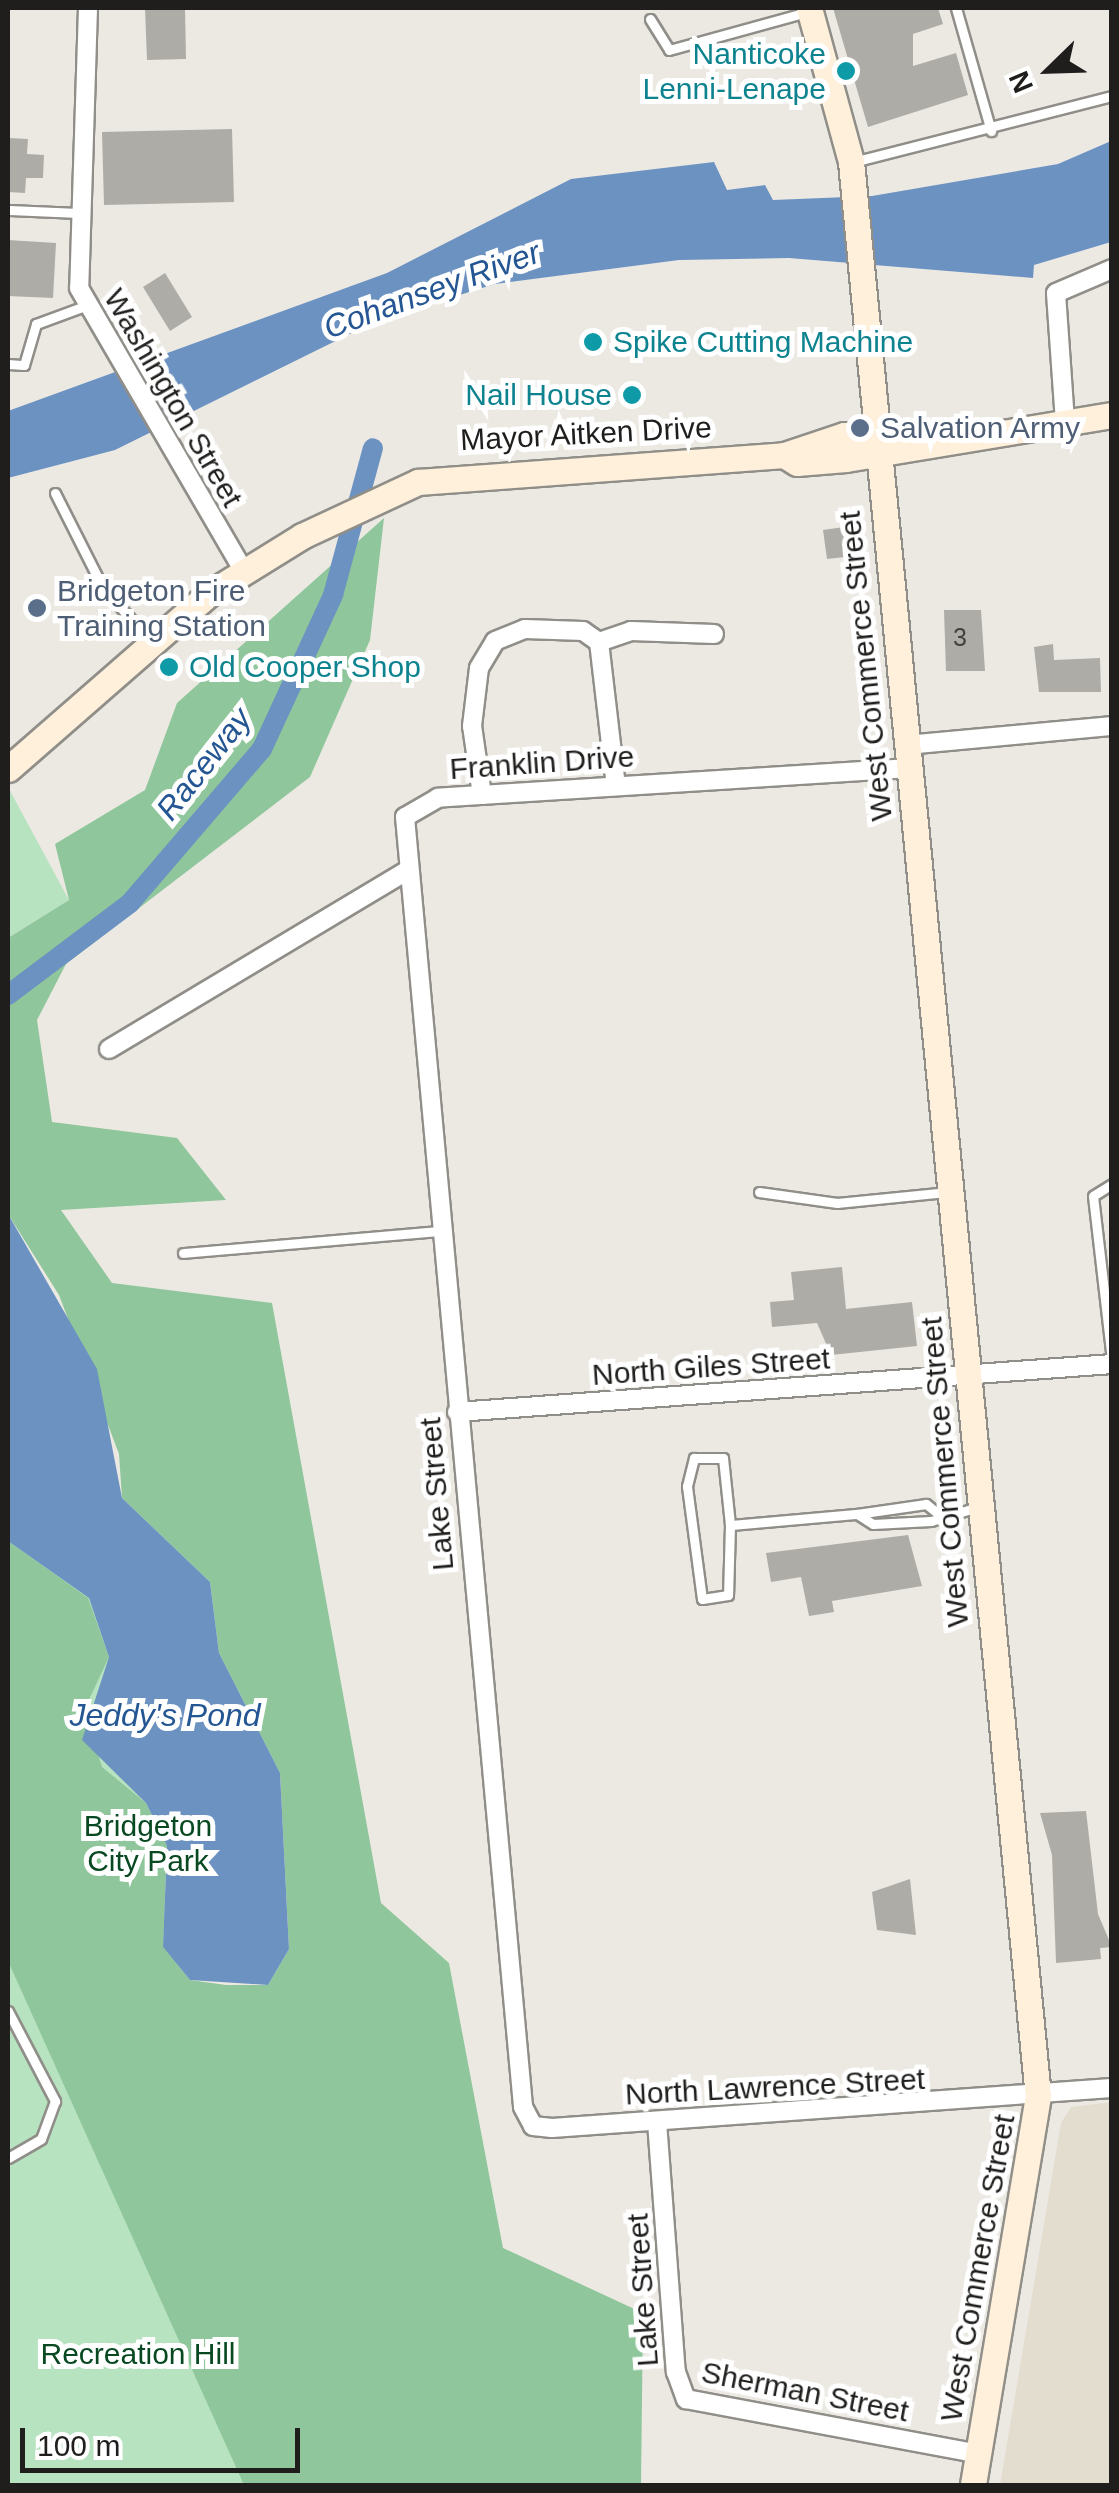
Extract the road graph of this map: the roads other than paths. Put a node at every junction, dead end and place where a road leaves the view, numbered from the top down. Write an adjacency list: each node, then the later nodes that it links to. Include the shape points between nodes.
1 (88, 8): 9 (street, Washington Street)
2 (956, 8): 6 (lane)
3 (810, 9): 4 (lane, via 669,50); 7 (street, West Commerce Street)
4 (650, 19)
5 (1112, 96): 6 (lane)
6 (991, 131): 7 (lane)
7 (851, 173): 15 (street, West Commerce Street)
8 (8, 210): 9 (lane)
9 (80, 213): 11 (street, Washington Street)
10 (1112, 270): 14 (street, via 1056,293)
11 (85, 306): 12 (lane, via 36,324 24,365); 17 (street, Washington Street)
12 (8, 364)
13 (1112, 414): 14 (street, Mayor Aitken Drive)
14 (1065, 422): 15 (street, Mayor Aitken Drive)
15 (876, 448): 17 (street, Mayor Aitken Drive, via 797,463 784,455 462,472 372,501); 22 (street, West Commerce Street)
16 (55, 493): 19 (lane, via 103,588)
17 (244, 570): 19 (street, Mayor Aitken Drive)
18 (714, 634): 20 (street, via 631,631)
19 (150, 640): 23 (street, Mayor Aitken Drive)
20 (599, 642): 24 (street); 25 (street, via 552,629 508,630 495,641 479,668 473,712)
21 (1112, 726): 22 (street, Franklin Drive)
22 (908, 756): 24 (street, Franklin Drive); 30 (street, West Commerce Street)
23 (8, 769)
24 (616, 786): 25 (street, Franklin Drive)
25 (482, 795): 26 (street, Franklin Drive, via 408,811)
26 (404, 872): 27 (street); 31 (street, Lake Street)
27 (110, 1049)
28 (1112, 1184): 33 (lane, via 1094,1196)
29 (759, 1192): 30 (lane, via 836,1203)
30 (951, 1192): 34 (street, West Commerce Street)
31 (440, 1230): 32 (lane); 35 (street, Lake Street)
32 (184, 1253)
33 (1112, 1363): 34 (street, North Giles Street)
34 (969, 1375): 35 (street, North Giles Street); 37 (street, West Commerce Street)
35 (457, 1412): 45 (street, Lake Street)
36 (906, 1505): 38 (lane); 39 (lane); 40 (lane)
37 (981, 1507): 38 (lane); 44 (street, West Commerce Street)
38 (936, 1512): 40 (lane)
39 (857, 1514): 40 (lane); 41 (lane)
40 (907, 1522)
41 (730, 1525): 41 (lane, via 723,1458 700,1454 689,1462 687,1486 702,1599 728,1594)
42 (8, 2011): 47 (lane, via 55,2102 41,2139)
43 (1112, 2088): 44 (street, North Lawrence Street)
44 (1038, 2096): 46 (street, North Lawrence Street); 49 (street, West Commerce Street)
45 (524, 2110): 46 (street, North Lawrence Street, via 541,2128)
46 (657, 2122): 48 (street, Lake Street)
47 (8, 2158)
48 (681, 2393): 49 (street, Sherman Street)
49 (979, 2454): 50 (street, West Commerce Street)
50 (973, 2486)

